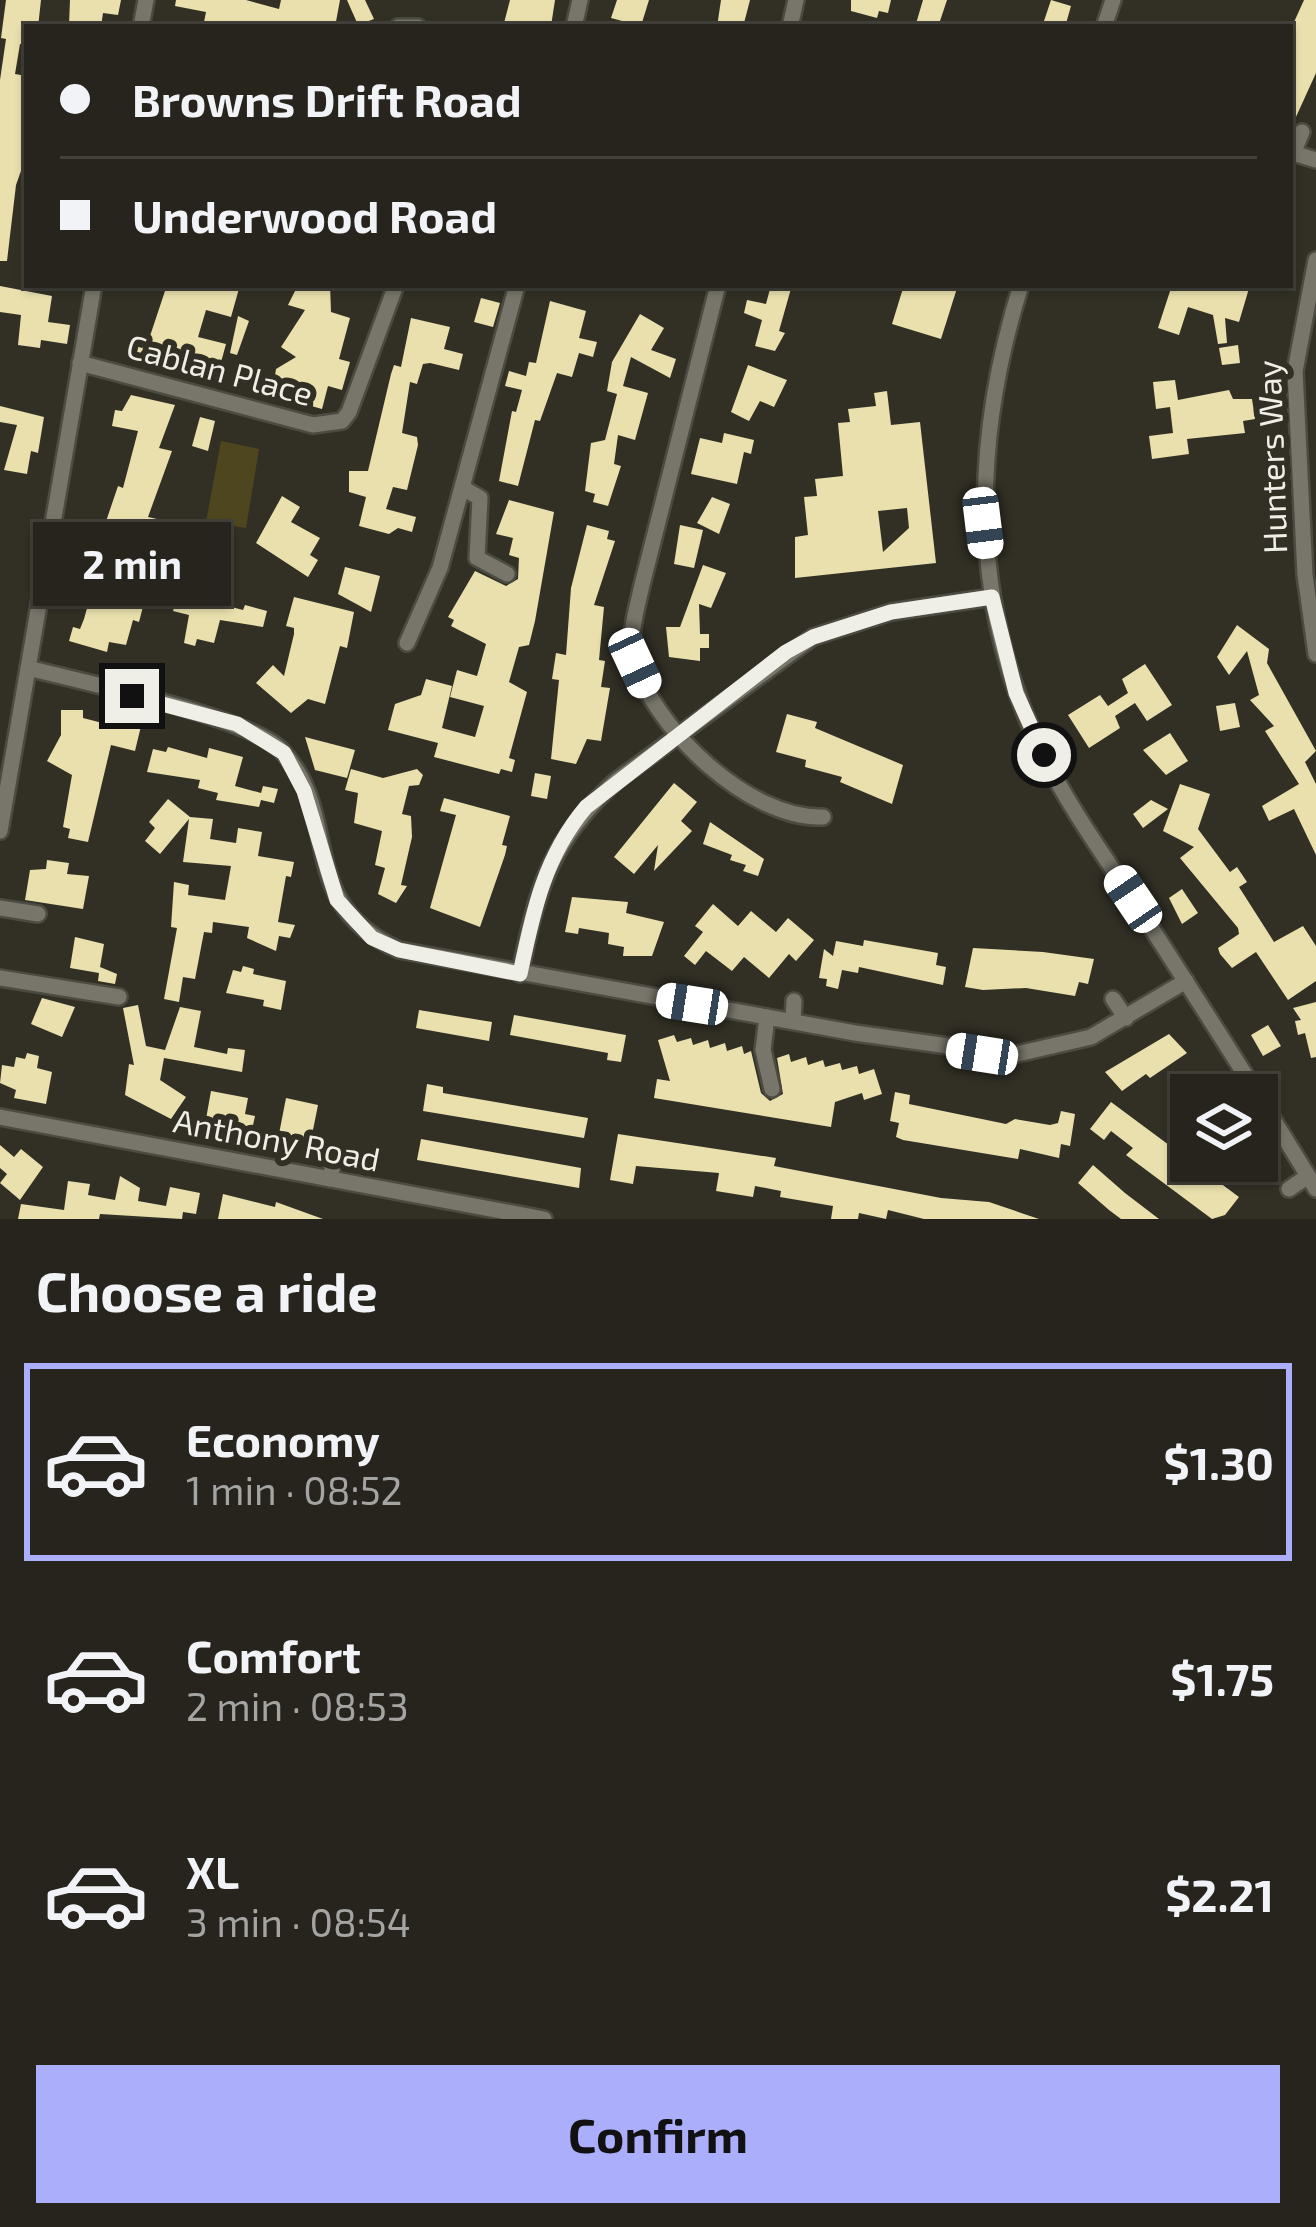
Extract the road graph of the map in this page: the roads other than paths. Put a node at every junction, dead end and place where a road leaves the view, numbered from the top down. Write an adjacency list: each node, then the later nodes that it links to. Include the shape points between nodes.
1 (1302, 132): 2 (street)
2 (1293, 151)
3 (1316, 260): 11 (street, Hunters Way, via 1295,371)
4 (93, 288): 9 (street)
5 (395, 288): 9 (street, Cablan Place, via 349,412 332,424)
6 (516, 288): 10 (street)
7 (717, 288): 17 (street, via 632,648 646,686)
8 (1020, 288): 13 (street, via 994,382 983,466)
9 (80, 363): 16 (street)
10 (463, 488): 12 (street, via 480,498 477,558); 14 (street)
11 (1309, 498): 15 (street, Hunters Way)
12 (507, 574)
13 (992, 597): 17 (street, via 891,612 813,637); 24 (street, via 1016,693 1044,755)
14 (407, 643)
15 (1316, 654)
16 (28, 668): 19 (street); 22 (street, via 237,724 272,741 298,778 337,900 356,926 399,950)
17 (681, 732): 18 (street, via 726,783 752,799 784,815); 22 (street, via 566,831 535,900)
18 (823, 817)
19 (0, 831)
20 (0, 908): 21 (street)
21 (38, 914)
22 (520, 974): 28 (street)
23 (0, 978): 25 (street)
24 (1186, 981): 29 (street); 35 (street)
25 (119, 997)
26 (1113, 999): 29 (street)
27 (794, 1001): 30 (street)
28 (767, 1016): 30 (street); 31 (street, via 763,1050)
29 (1126, 1018): 30 (street, via 1073,1044 1013,1055)
30 (793, 1021)
31 (772, 1089)
32 (0, 1118): 34 (street, Anthony Road)
33 (335, 1155): 34 (street)
34 (330, 1179): 37 (street, Anthony Road)
35 (1312, 1182): 36 (street)
36 (1289, 1189)
37 (544, 1219)

